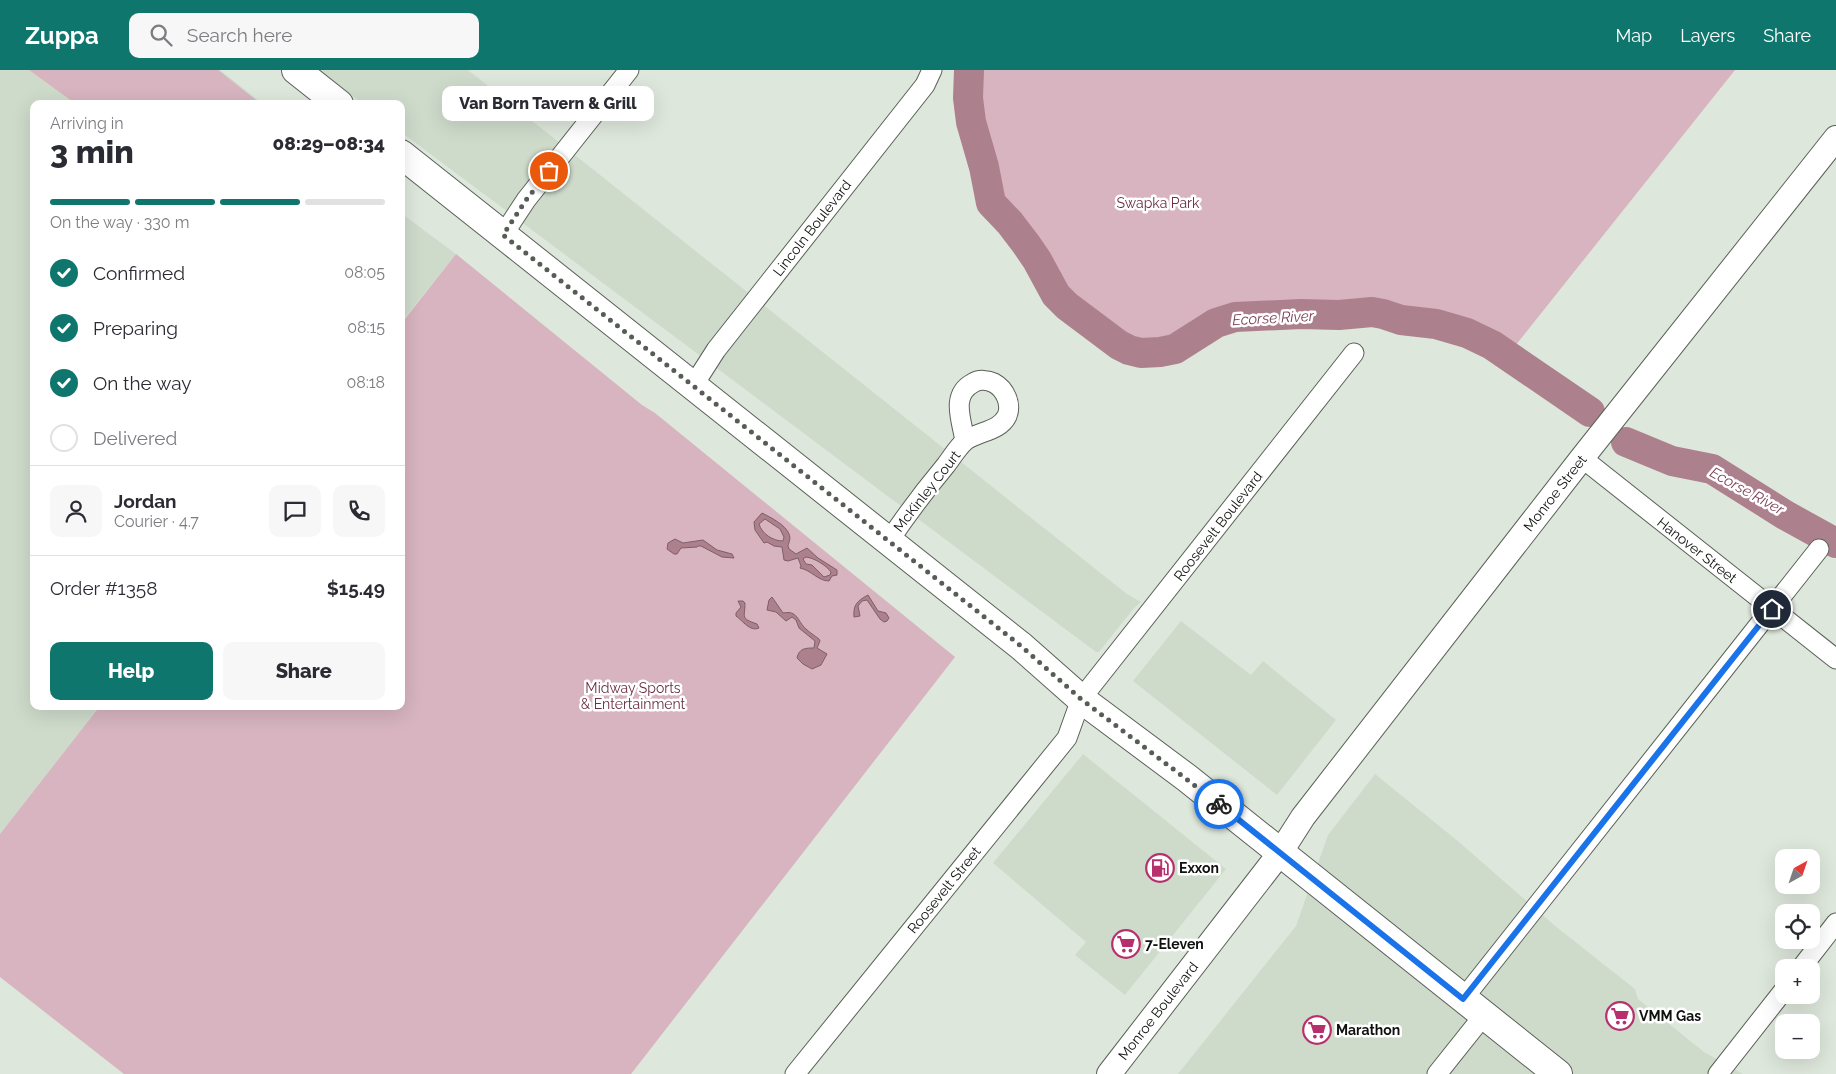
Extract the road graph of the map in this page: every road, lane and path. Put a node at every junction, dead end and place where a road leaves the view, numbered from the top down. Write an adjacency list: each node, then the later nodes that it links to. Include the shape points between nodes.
1 (296, 70): 4 (main road)
2 (629, 70): 7 (street, via 526,200)
3 (932, 70): 9 (street, Lincoln Boulevard, via 925,85 716,350)
4 (333, 100)
5 (1836, 138): 11 (street, Monroe Street)
6 (405, 157): 7 (main road)
7 (503, 235): 9 (main road)
8 (1354, 353): 16 (street, Roosevelt Boulevard)
9 (693, 386): 12 (main road)
10 (965, 441): 12 (street, McKinley Court, via 912,506)
11 (1588, 451): 14 (street, Hanover Street); 17 (street, Monroe Street, via 1303,817)
12 (889, 541): 16 (main road, via 1021,646)
13 (1818, 550): 14 (street)
14 (1772, 609): 15 (street, Hanover Street); 21 (street)
15 (1836, 659)
16 (1081, 699): 17 (main road); 22 (street, Roosevelt Street, via 1067,738)
17 (1280, 853): 21 (main road); 23 (street, Monroe Boulevard)
18 (1836, 923): 19 (street)
19 (1809, 959)
20 (1775, 1001): 26 (street)
21 (1474, 1007): 24 (street); 25 (main road)
22 (795, 1074)
23 (1110, 1074)
24 (1436, 1074)
25 (1558, 1074)
26 (1718, 1074)

